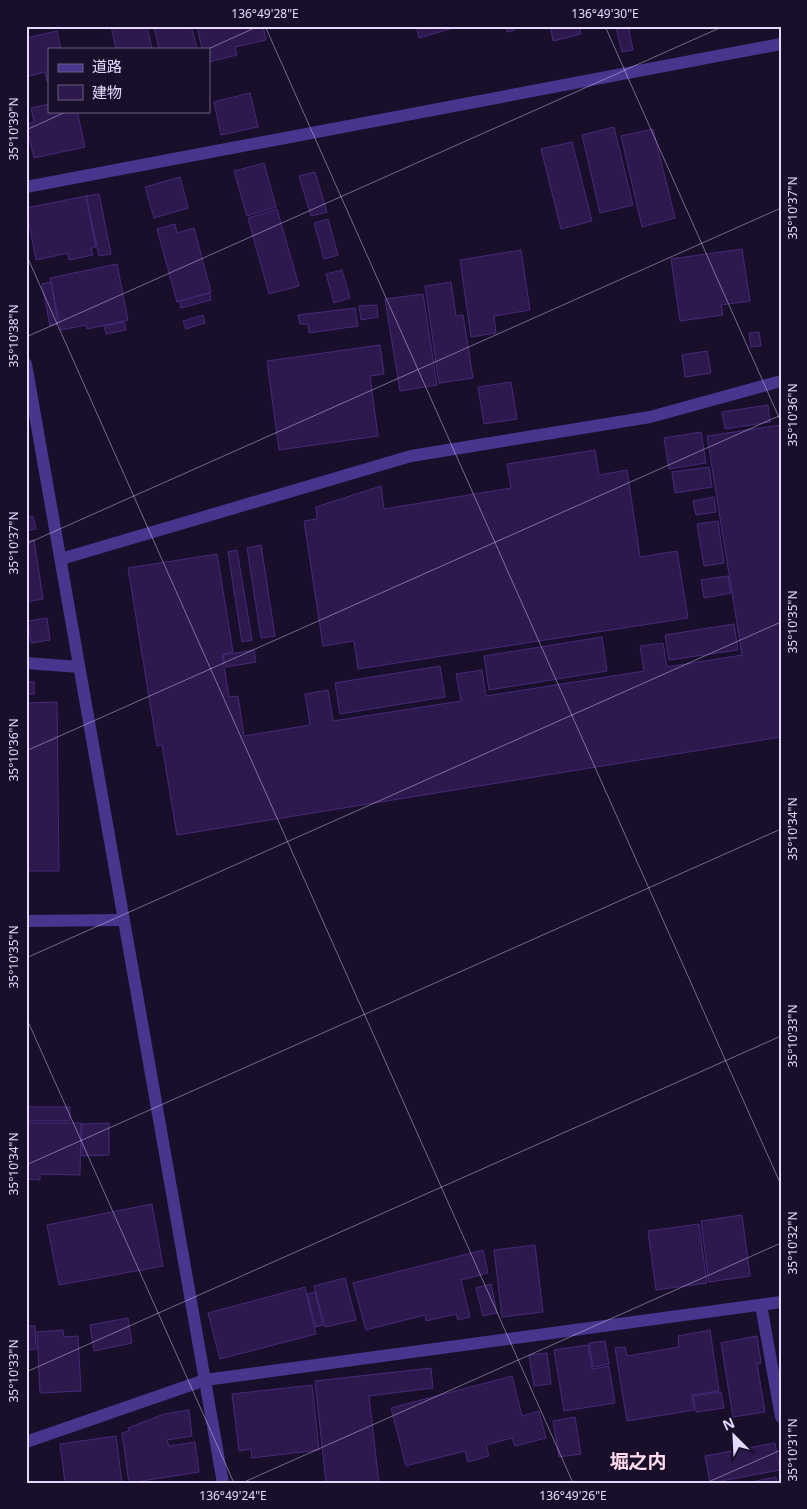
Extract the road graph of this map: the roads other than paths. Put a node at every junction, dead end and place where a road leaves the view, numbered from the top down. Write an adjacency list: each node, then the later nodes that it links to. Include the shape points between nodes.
1 (781, 44): 2 (street)
2 (26, 187)
3 (26, 364): 5 (street)
4 (781, 381): 5 (street, via 650,418 411,456)
5 (60, 559): 7 (street)
6 (26, 663): 7 (street)
7 (80, 667): 8 (street)
8 (124, 920): 9 (street); 12 (street)
9 (26, 921)
10 (781, 1302): 11 (street)
11 (762, 1305): 12 (street); 13 (street)
12 (205, 1380): 14 (street); 15 (street)
13 (781, 1417)
14 (26, 1442)
15 (223, 1483)

